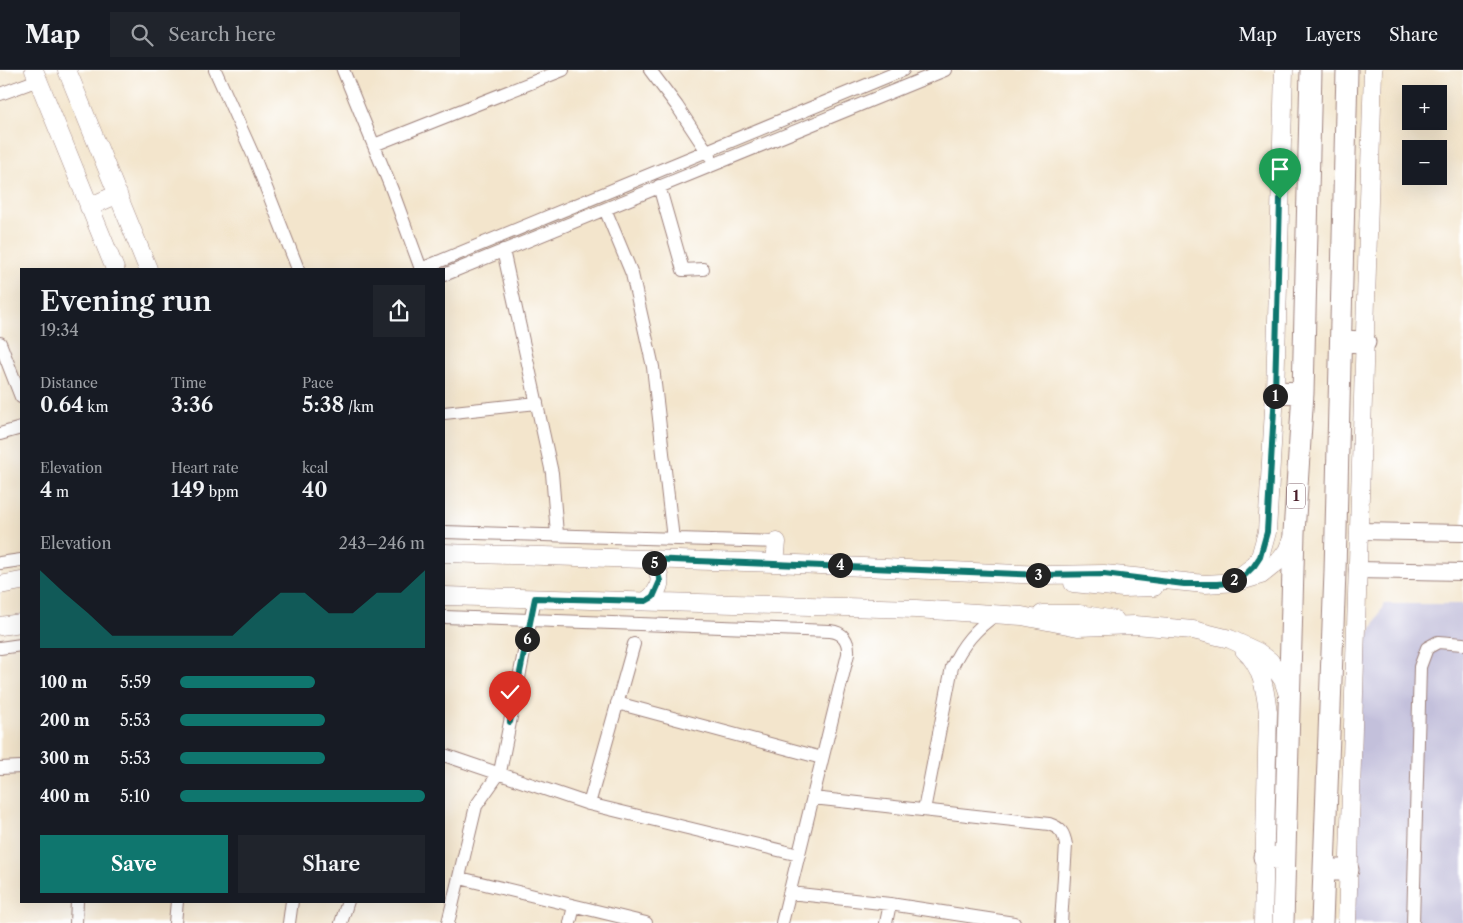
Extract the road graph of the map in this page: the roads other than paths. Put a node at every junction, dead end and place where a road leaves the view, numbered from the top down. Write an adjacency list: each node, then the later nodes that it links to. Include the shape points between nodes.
1 (67, 70): 18 (main road)
2 (215, 70): 24 (street)
3 (342, 70): 14 (street)
4 (563, 70): 14 (street)
5 (650, 70): 15 (street)
6 (903, 70): 15 (street)
7 (945, 70): 16 (street)
8 (1284, 70): 32 (main road)
9 (1311, 70): 33 (highway, 1)
10 (1347, 70): 29 (highway)
11 (1373, 70): 30 (main road)
12 (36, 75): 13 (street); 19 (main road)
13 (0, 94)
14 (374, 145): 25 (street)
15 (707, 151): 16 (street); 26 (street)
16 (714, 164): 17 (street)
17 (659, 186): 20 (street); 27 (street, via 682,270)
18 (118, 194): 19 (main road); 23 (main road)
19 (89, 207): 22 (main road)
20 (605, 209): 21 (street); 44 (street, via 632,274 653,367)
21 (503, 250): 28 (street); 35 (street)
22 (115, 268)
23 (148, 268)
24 (298, 268)
25 (420, 268)
26 (422, 268)
27 (703, 268)
28 (445, 275)
29 (1341, 341): 30 (highway); 81 (highway, via 1332,700)
30 (1365, 342): 39 (main road)
31 (0, 343): 34 (street)
32 (1275, 392): 33 (highway); 54 (main road, via 1267,532 1254,566)
33 (1303, 393): 41 (highway, 1)
34 (20, 394)
35 (537, 403): 36 (street); 43 (street, via 552,473)
36 (445, 413)
37 (20, 428): 38 (street)
38 (0, 434)
39 (1359, 531): 42 (street); 51 (main road)
40 (445, 532): 43 (street)
41 (1294, 533): 54 (main road, via 1287,552 1272,568 1249,579); 70 (highway, 1)
42 (1463, 533)
43 (556, 534): 44 (street)
44 (673, 539): 45 (street)
45 (777, 542): 50 (main road)
46 (445, 553): 47 (main road)
47 (649, 559): 50 (main road); 58 (main road, via 655,565 660,581 653,597)
48 (20, 560): 49 (street)
49 (0, 563)
50 (775, 563): 54 (main road, via 1043,575 1110,574 1184,584)
51 (1357, 570): 52 (street); 82 (main road)
52 (1463, 572)
53 (20, 581): 55 (main road)
54 (1229, 583)
55 (0, 585)
56 (445, 596): 57 (main road)
57 (535, 598): 58 (main road); 61 (street)
58 (646, 601): 59 (main road)
59 (996, 614): 64 (main road, via 1078,627 1135,625 1193,630); 78 (street, via 974,631 952,667)
60 (445, 617): 61 (street)
61 (530, 620): 72 (street, via 836,631 845,638 848,654); 75 (street)
62 (20, 623): 63 (main road)
63 (0, 626)
64 (1233, 640): 70 (main road, via 1270,661 1283,680); 80 (main road, via 1258,666 1266,697)
65 (634, 644): 69 (street)
66 (1463, 644): 107 (street, via 1438,642 1427,648 1420,667)
67 (20, 645): 68 (street)
68 (0, 648)
69 (617, 703): 72 (street); 77 (street)
70 (1289, 703): 80 (highway, 1)
71 (445, 755): 75 (street)
72 (822, 758): 76 (street)
73 (20, 767): 74 (street)
74 (0, 768)
75 (500, 772): 77 (street); 83 (street, via 476,806)
76 (813, 798): 78 (street); 79 (street)
77 (589, 804): 79 (street)
78 (924, 810): 102 (street, via 1049,824 1059,828 1066,845)
79 (799, 856): 84 (street)
80 (1274, 857): 103 (main road); 104 (highway, 1)
81 (1324, 870): 82 (highway); 105 (highway)
82 (1348, 870): 106 (main road)
83 (460, 878): 90 (street); 96 (street)
84 (790, 893): 89 (street); 99 (street)
85 (76, 903): 92 (street)
86 (177, 903): 93 (street)
87 (292, 903): 94 (street)
88 (347, 903): 95 (street)
89 (890, 904): 91 (street); 100 (street)
90 (574, 906): 97 (street); 98 (street)
91 (992, 921): 101 (street)
92 (76, 923)
93 (175, 923)
94 (289, 923)
95 (341, 923)
96 (448, 923)
97 (570, 923)
98 (646, 923)
99 (782, 923)
100 (886, 923)
101 (1014, 923)
102 (1061, 923)
103 (1262, 923)
104 (1282, 923)
105 (1322, 923)
106 (1347, 923)
107 (1413, 923)

